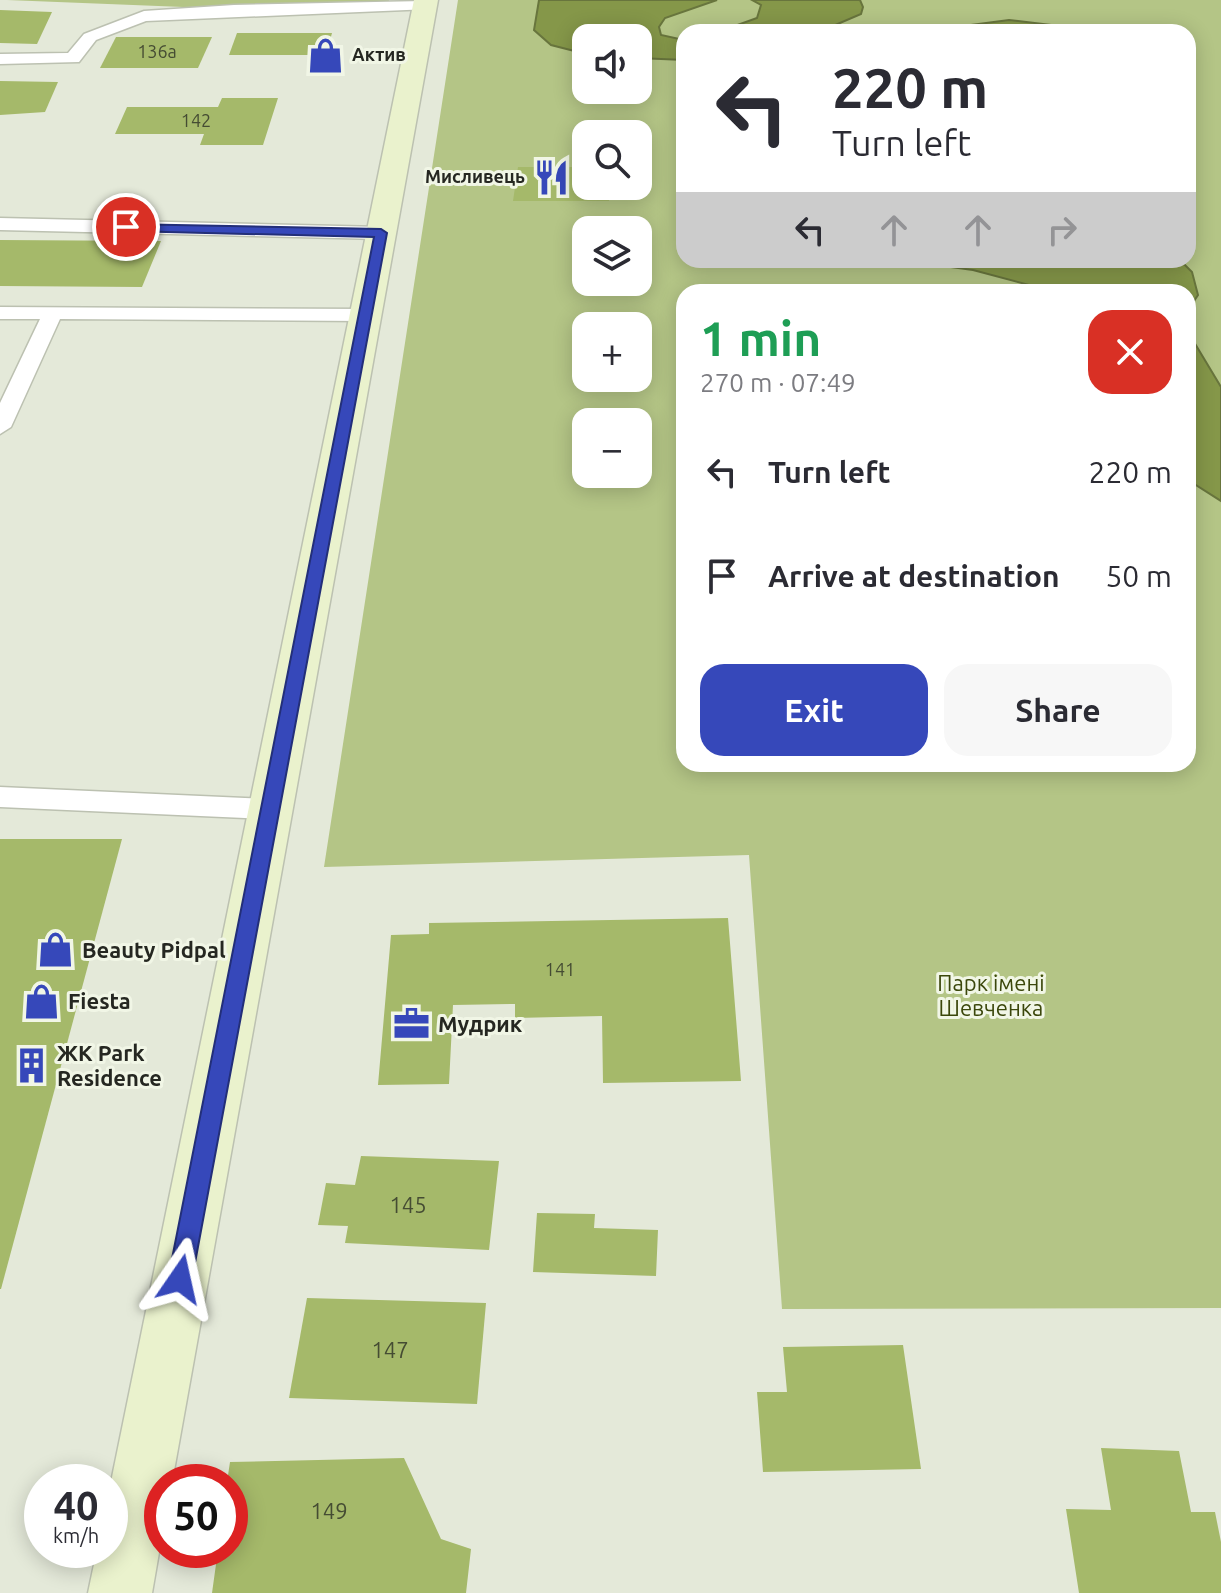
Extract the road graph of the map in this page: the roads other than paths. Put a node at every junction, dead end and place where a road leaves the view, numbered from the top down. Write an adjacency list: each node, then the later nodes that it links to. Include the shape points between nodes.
1 (425, 3): 2 (lane, via 144,16 90,37 73,58); 4 (main road)
2 (0, 59)
3 (0, 224): 4 (lane)
4 (381, 233): 7 (main road)
5 (0, 313): 6 (lane)
6 (53, 313): 7 (lane); 8 (lane)
7 (365, 315): 10 (main road)
8 (0, 427)
9 (0, 797): 10 (lane)
10 (270, 809): 11 (main road)
11 (120, 1593)

